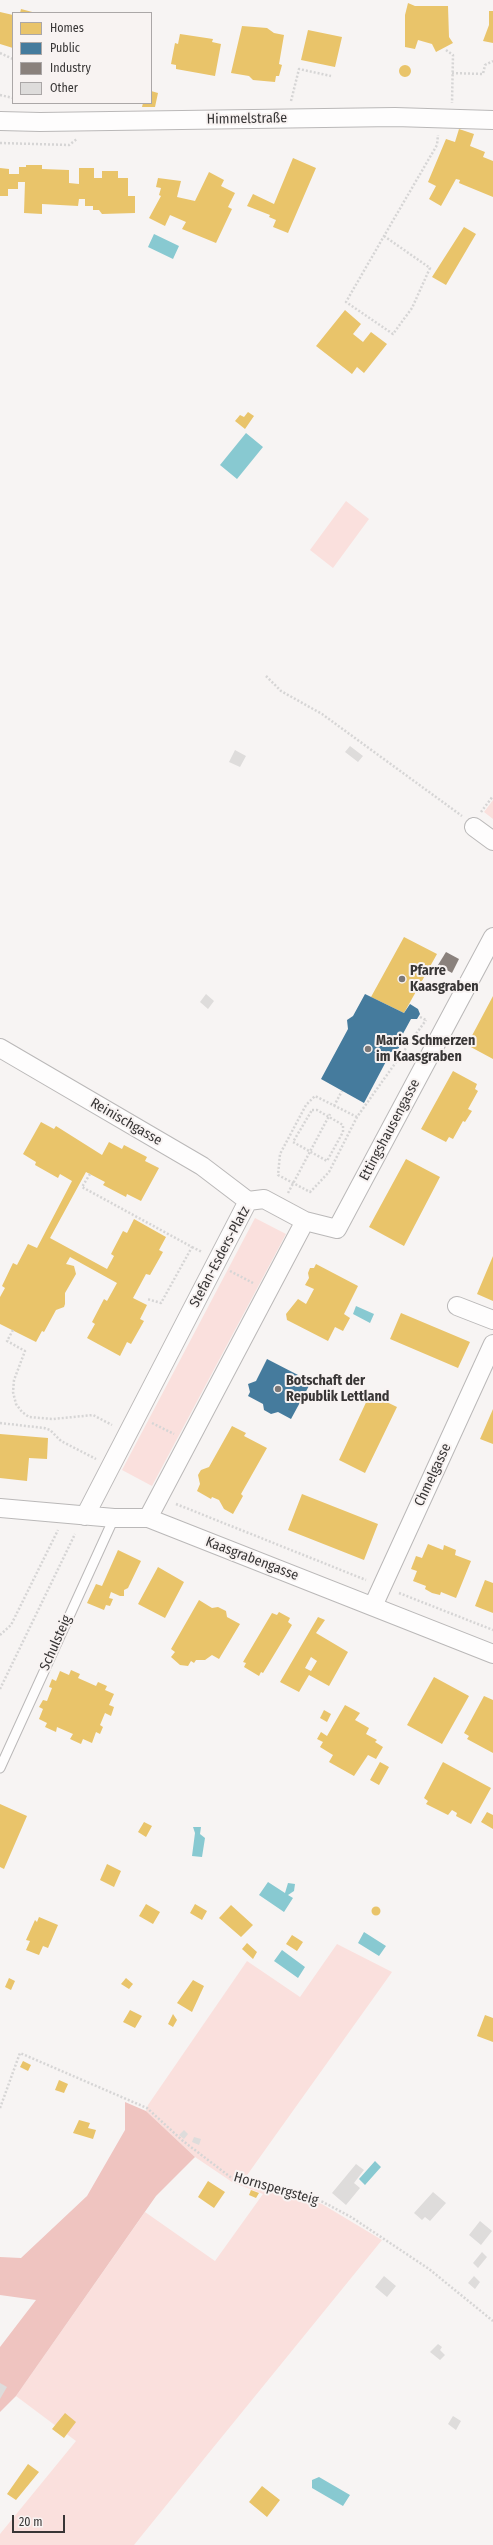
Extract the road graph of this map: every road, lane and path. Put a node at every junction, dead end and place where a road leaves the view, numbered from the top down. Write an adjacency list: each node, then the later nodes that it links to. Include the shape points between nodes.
1 (446, 50): 5 (path, via 453,55)
2 (0, 53): 3 (path)
3 (12, 59)
4 (493, 61): 5 (path, via 485,65 483,74)
5 (452, 73): 10 (path)
6 (331, 76): 9 (path, via 299,69)
7 (0, 95): 8 (path)
8 (12, 98)
9 (287, 119): 10 (street, Himmelstraße); 12 (street, Himmelstraße)
10 (446, 119): 11 (street, Himmelstraße); 13 (path, via 437,145)
11 (493, 120)
12 (0, 121)
13 (384, 236): 13 (path, via 346,302 393,334 412,308 430,268)
14 (266, 676): 15 (path, via 281,691 322,714)
15 (470, 823): 16 (street)
16 (493, 840)
17 (493, 937): 31 (street, Ettingshausengasse, via 337,1230)
18 (420, 1016): 19 (path)
19 (426, 1020): 20 (path); 25 (path)
20 (430, 1022)
21 (0, 1048): 29 (street, Reinischgasse, via 202,1166)
22 (342, 1091): 23 (path)
23 (334, 1106): 25 (path); 28 (path, via 315,1096 306,1105 280,1154 278,1175)
24 (330, 1115): 26 (path); 26 (path, via 341,1123 343,1132 327,1161); 26 (path, via 312,1110 293,1142)
25 (357, 1117): 28 (path, via 329,1172 315,1187 310,1192)
26 (310, 1152): 28 (path)
27 (90, 1174): 34 (path, via 82,1186 192,1247 161,1303)
28 (293, 1183): 30 (path)
29 (248, 1201): 30 (street, Stefan-Esders-Platz, via 264,1199); 32 (street, Stefan-Esders-Platz)
30 (280, 1208): 31 (street, Stefan-Esders-Platz)
31 (305, 1221): 33 (street)
32 (216, 1264): 33 (path); 39 (street, Stefan-Esders-Platz)
33 (268, 1290): 42 (street)
34 (147, 1300)
35 (457, 1306): 36 (street)
36 (493, 1320)
37 (13, 1330): 41 (path, via 7,1341 25,1351 17,1369 13,1392 16,1404 22,1412 29,1417 53,1420 93,1415)
38 (493, 1344): 51 (street, Chmelgasse)
39 (137, 1415): 42 (path); 43 (street, Stefan-Esders-Platz)
40 (0, 1423): 43 (path, via 50,1430 61,1441)
41 (116, 1427)
42 (188, 1442): 44 (street)
43 (111, 1466): 47 (street, Stefan-Esders-Platz)
44 (159, 1497): 49 (street); 51 (path)
45 (0, 1508): 46 (street, Kaasgrabengasse)
46 (66, 1514): 47 (street, Kaasgrabengasse); 54 (path, via 11,1625)
47 (85, 1516): 48 (street, Kaasgrabengasse)
48 (114, 1518): 49 (street, Kaasgrabengasse); 57 (lane, Schulsteig)
49 (148, 1518): 52 (street, Kaasgrabengasse)
50 (75, 1534): 56 (path)
51 (382, 1586): 52 (street, Chmelgasse); 53 (path)
52 (373, 1606): 55 (street, Kaasgrabengasse)
53 (493, 1630)
54 (0, 1635)
55 (493, 1654)
56 (0, 1689)
57 (0, 1768)
58 (0, 2108): 59 (path, Hornspergsteig, via 20,2053 147,2108 183,2141 232,2179 270,2185 323,2202 429,2269)
59 (493, 2321)

